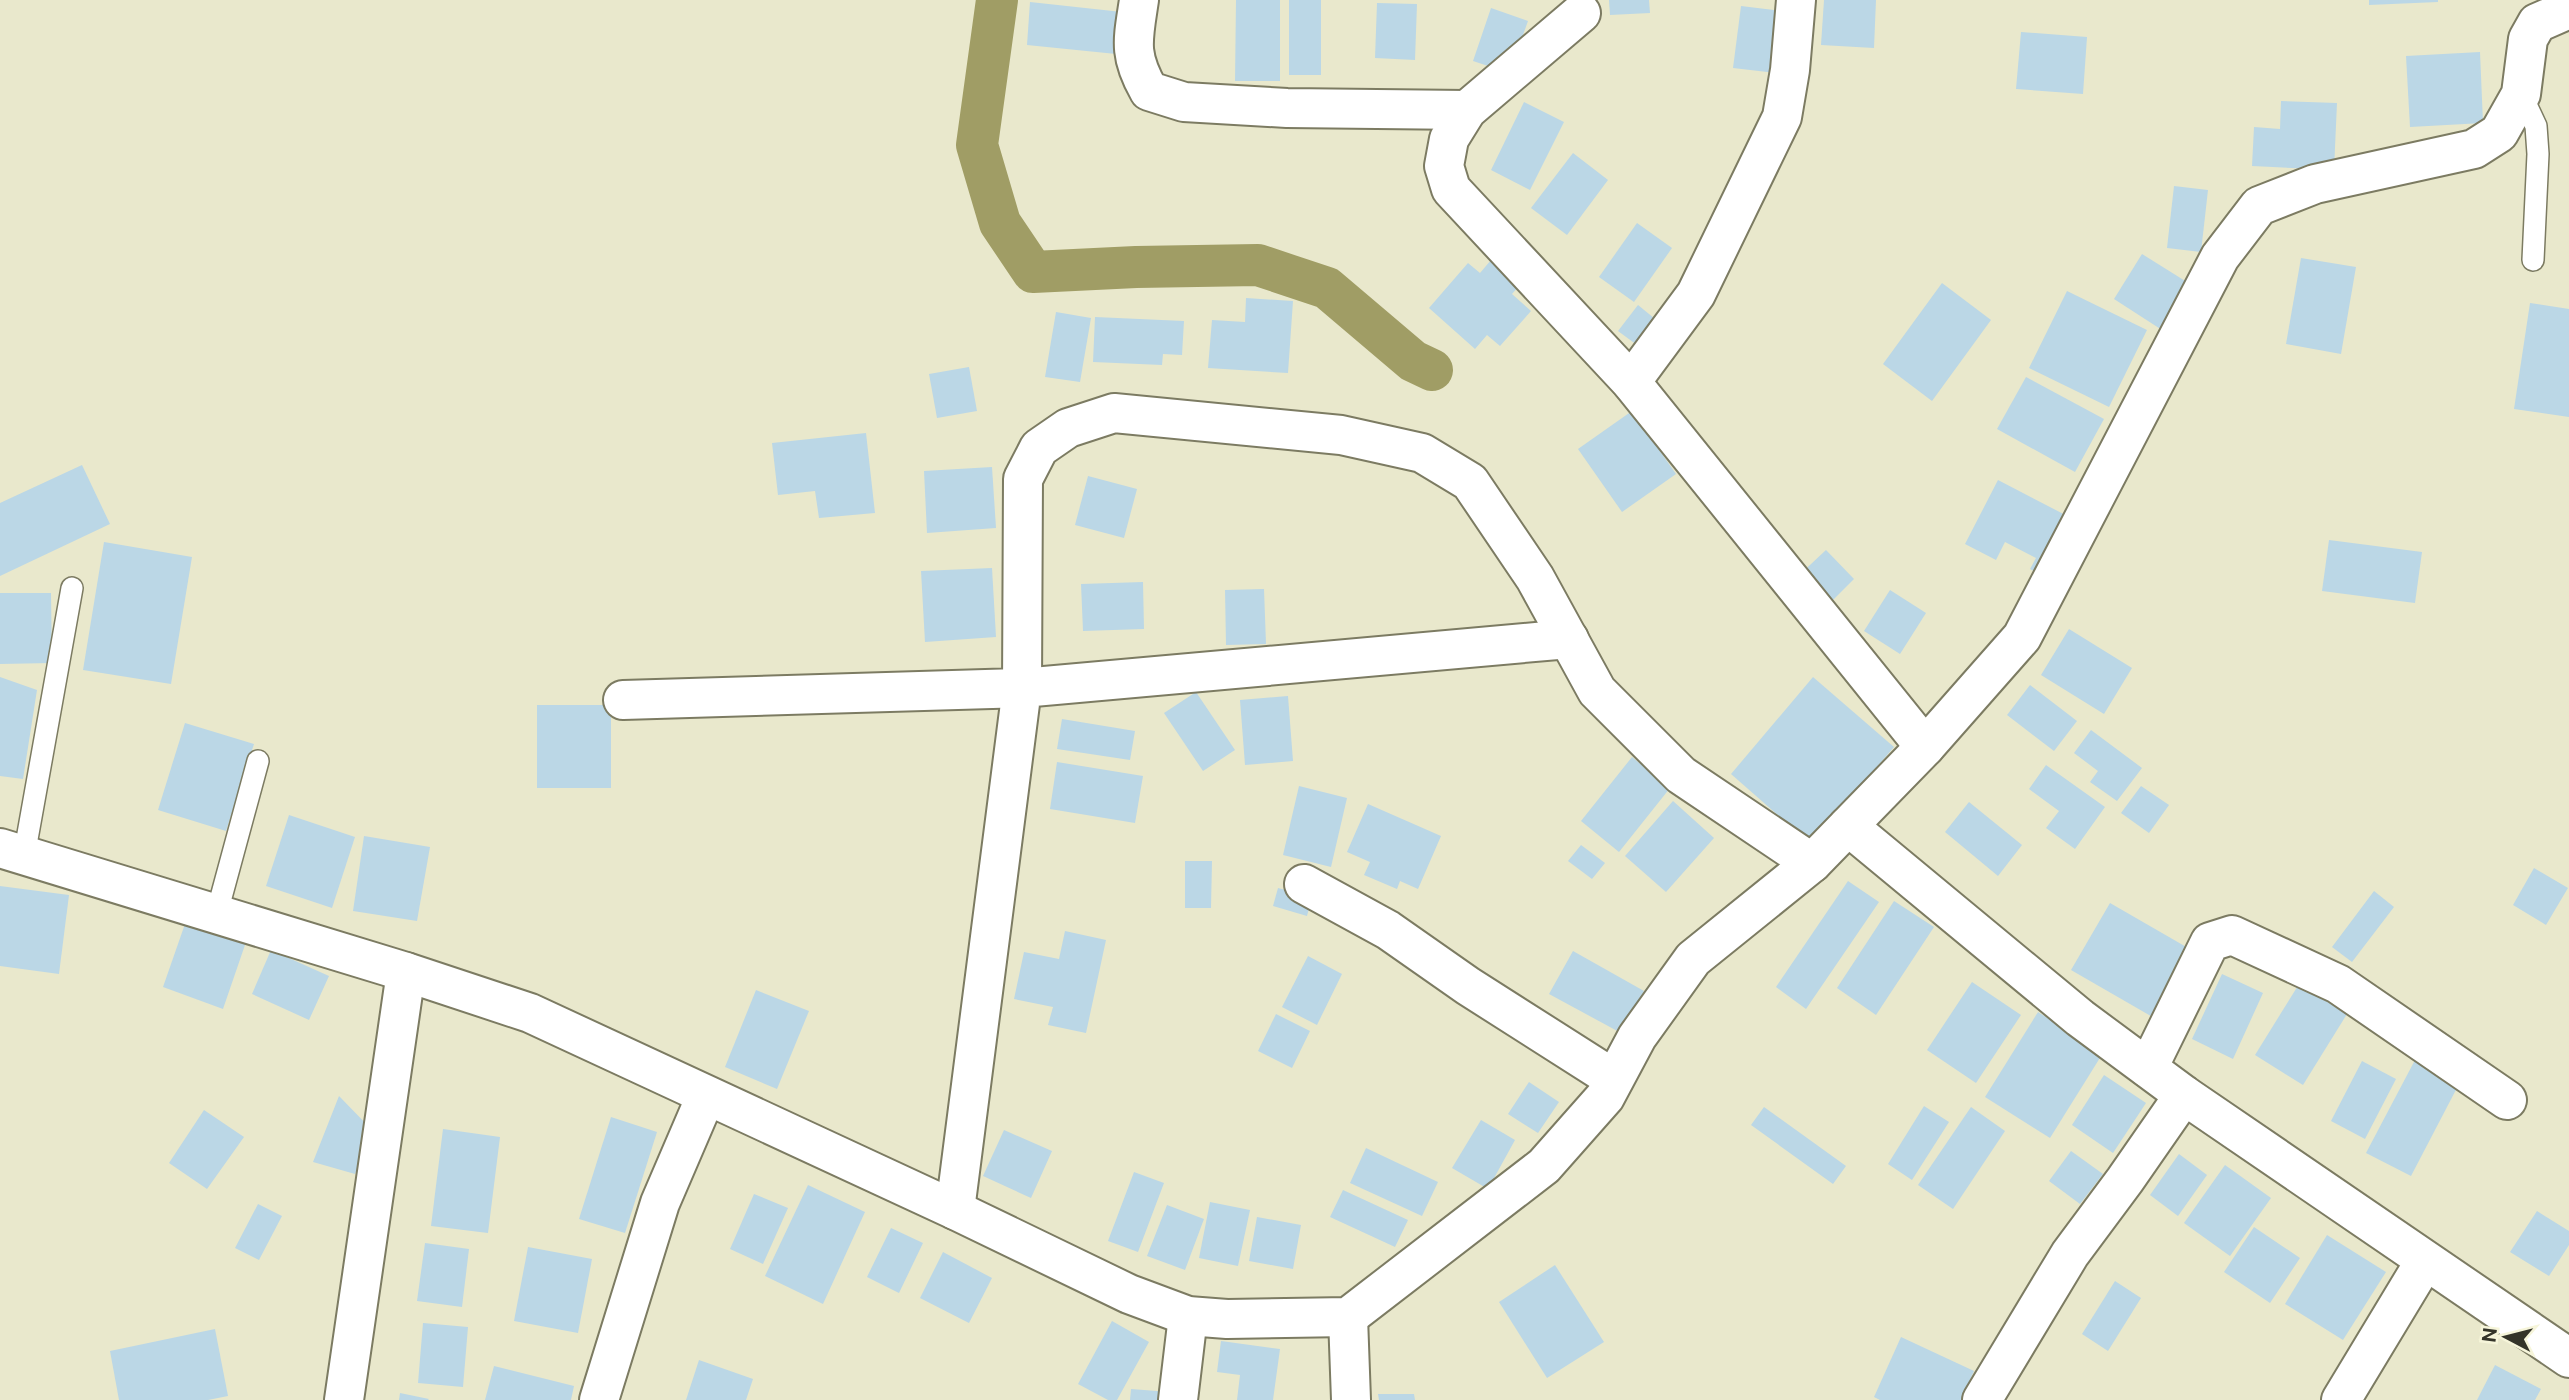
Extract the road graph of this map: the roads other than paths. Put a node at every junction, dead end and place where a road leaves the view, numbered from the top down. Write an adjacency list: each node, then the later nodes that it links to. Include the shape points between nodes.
1 (1139, 0): 6 (street, via 1133,38 1136,68 1149,91 1184,102)
2 (1796, 0): 8 (street, via 1782,117 1696,294)
3 (2542, 10): 5 (street, via 2528,39)
4 (1581, 13): 6 (street)
5 (2521, 94): 7 (lane, via 2536,126); 13 (street, via 2500,133 2474,149 2315,184 2259,206 2220,257 2022,637)
6 (1467, 110): 8 (street, via 1449,139 1444,166 1451,189)
7 (2533, 260)
8 (1631, 382): 13 (street)
9 (72, 588): 16 (lane)
10 (1569, 639): 11 (street); 11 (street, via 1471,482 1422,453 1341,435 1114,414 1058,435 1040,449 1023,479); 17 (street, via 1597,691 1681,775)
11 (1022, 688): 12 (street); 26 (street)
12 (623, 700)
13 (1925, 747): 15 (street)
14 (258, 761): 19 (lane)
15 (1848, 826): 17 (street); 21 (street, via 2080,1018)
16 (12, 852): 19 (street)
17 (1812, 863): 22 (street, via 1693,959 1637,1037)
18 (1304, 884): 22 (street, via 1388,930)
19 (216, 916): 20 (street)
20 (406, 972): 24 (street, via 530,1013); 31 (street)
21 (2148, 1068): 23 (street); 25 (street, via 2210,942 2232,935 2338,984)
22 (1614, 1079): 29 (street, via 1605,1097 1544,1166)
23 (2184, 1095): 27 (street); 35 (street, via 2070,1255)
24 (706, 1096): 26 (street); 32 (street, via 660,1203)
25 (2507, 1100)
26 (955, 1210): 28 (street, via 1129,1294)
27 (2425, 1261): 30 (street); 36 (street)
28 (1188, 1316): 29 (street); 33 (street)
29 (1348, 1317): 34 (street)
30 (2569, 1358)
31 (344, 1400)
32 (599, 1400)
33 (1178, 1400)
34 (1350, 1400)
35 (1982, 1400)
36 (2341, 1400)

